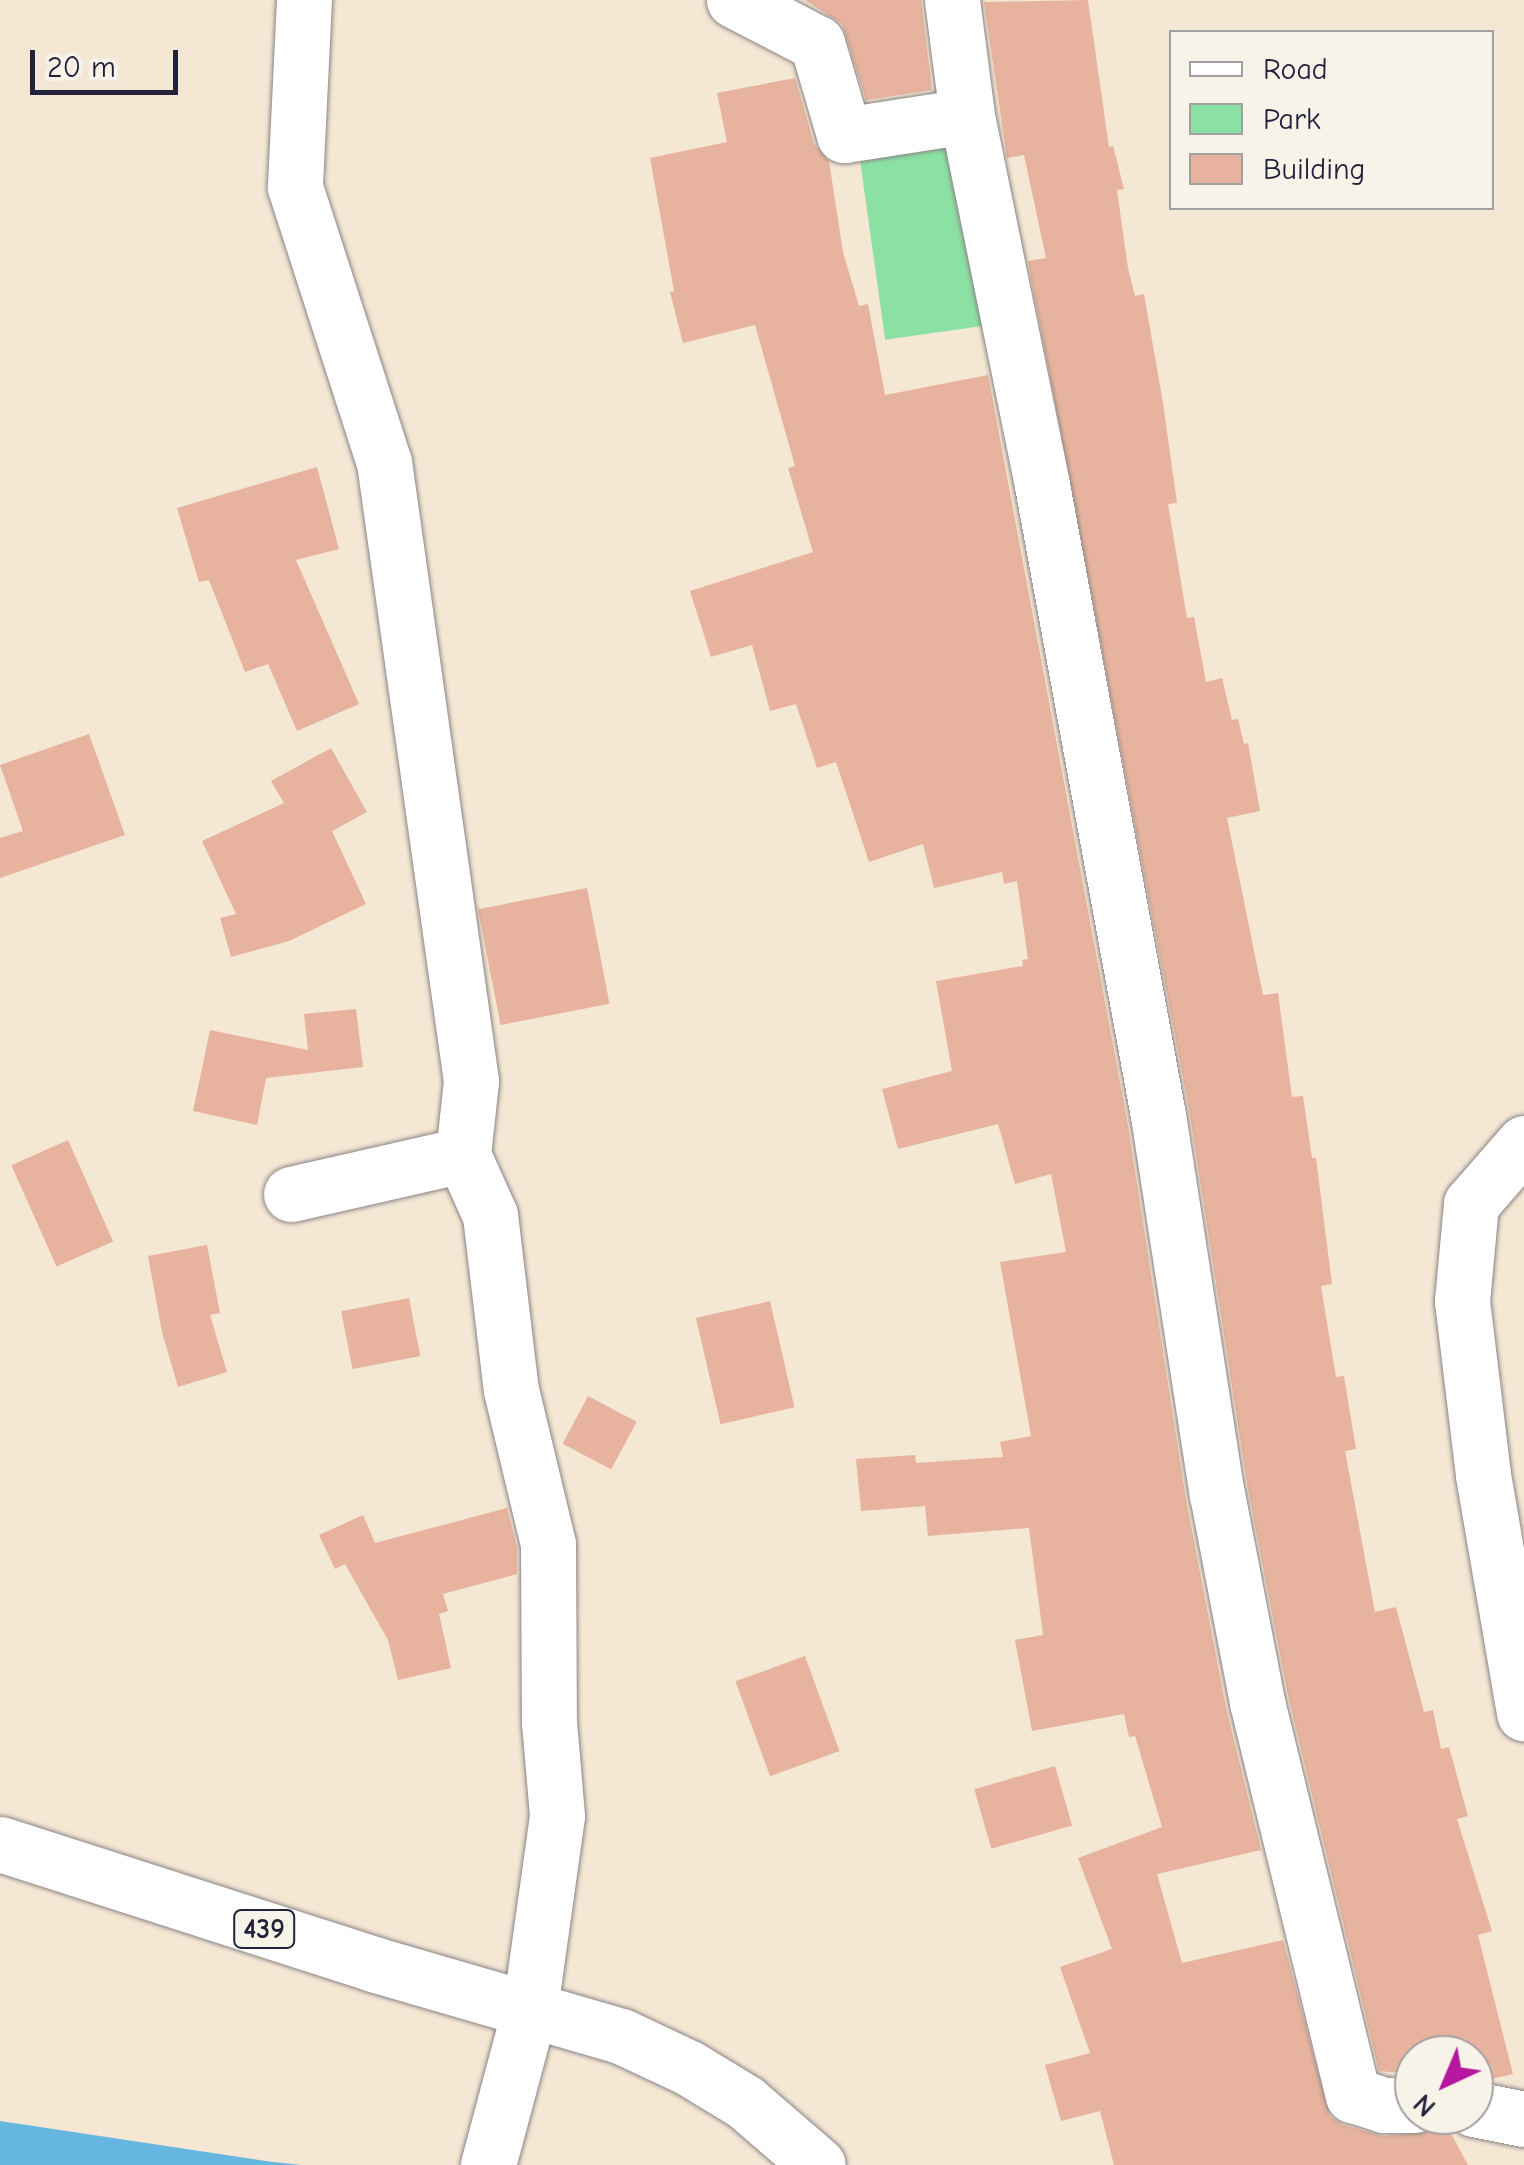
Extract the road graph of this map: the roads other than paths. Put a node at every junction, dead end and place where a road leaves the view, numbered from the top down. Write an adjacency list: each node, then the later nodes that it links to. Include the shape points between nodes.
1 (304, 0): 6 (street, via 295,187 384,462 470,1081)
2 (734, 0): 4 (street, via 817,43 844,135)
3 (952, 0): 4 (street)
4 (967, 116): 11 (street, via 1158,1115 1257,1702 1353,2095)
5 (1524, 1144): 8 (street, via 1471,1204 1462,1301 1483,1475)
6 (463, 1155): 7 (street); 10 (street, via 490,1216 511,1390 548,1544 557,1816)
7 (291, 1194)
8 (1524, 1713)
9 (0, 1844): 10 (street, 439)
10 (530, 2008): 14 (street); 15 (street, 439, via 621,2036 689,2068 745,2102)
11 (1394, 2105)
12 (1494, 2113): 13 (street)
13 (1524, 2119)
14 (488, 2165)
15 (818, 2165)

